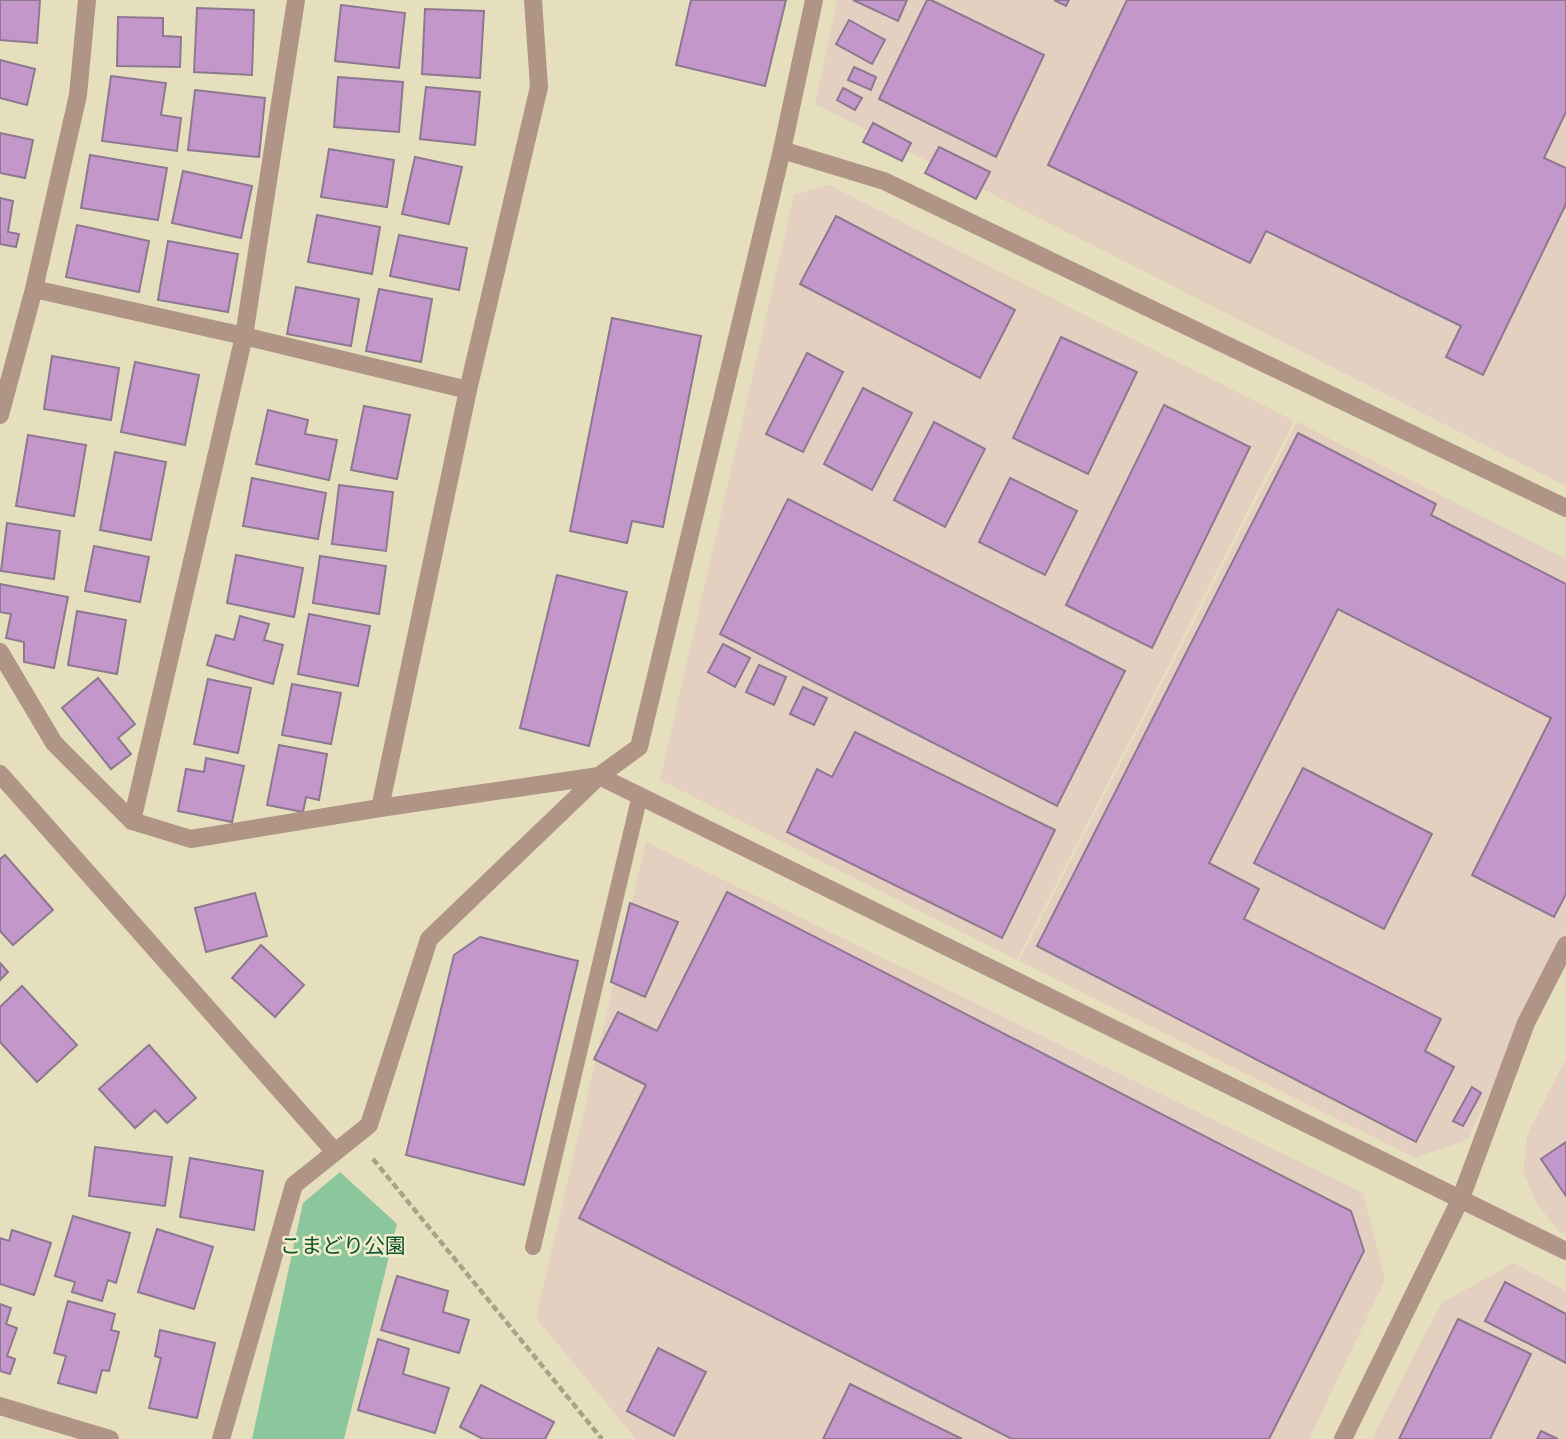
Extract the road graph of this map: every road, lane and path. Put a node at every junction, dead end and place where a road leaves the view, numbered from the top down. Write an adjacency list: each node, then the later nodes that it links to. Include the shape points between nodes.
1 (87, 0): 6 (street, via 78,94)
2 (296, 0): 7 (street)
3 (533, 0): 8 (street, via 539,87)
4 (814, 0): 5 (street)
5 (782, 150): 10 (street, via 884,181); 13 (street, via 639,747)
6 (34, 289): 7 (street); 9 (street)
7 (244, 336): 8 (street); 16 (street)
8 (468, 390): 15 (street)
9 (0, 415)
10 (1566, 508)
11 (0, 652): 16 (street, via 54,743)
12 (0, 774): 19 (street)
13 (599, 775): 14 (street); 15 (street); 18 (street, via 429,939 369,1125)
14 (640, 795): 20 (street); 21 (lane)
15 (380, 808): 16 (street, via 191,839)
16 (132, 821)
17 (1566, 945): 20 (street, via 1526,1023)
18 (355, 1137): 19 (street); 26 (path)
19 (335, 1152): 25 (street, via 294,1185)
20 (1461, 1198): 22 (street); 27 (street)
21 (533, 1248)
22 (1566, 1251)
23 (0, 1406): 24 (street)
24 (110, 1439)
25 (221, 1439)
26 (602, 1439)
27 (1343, 1439)

